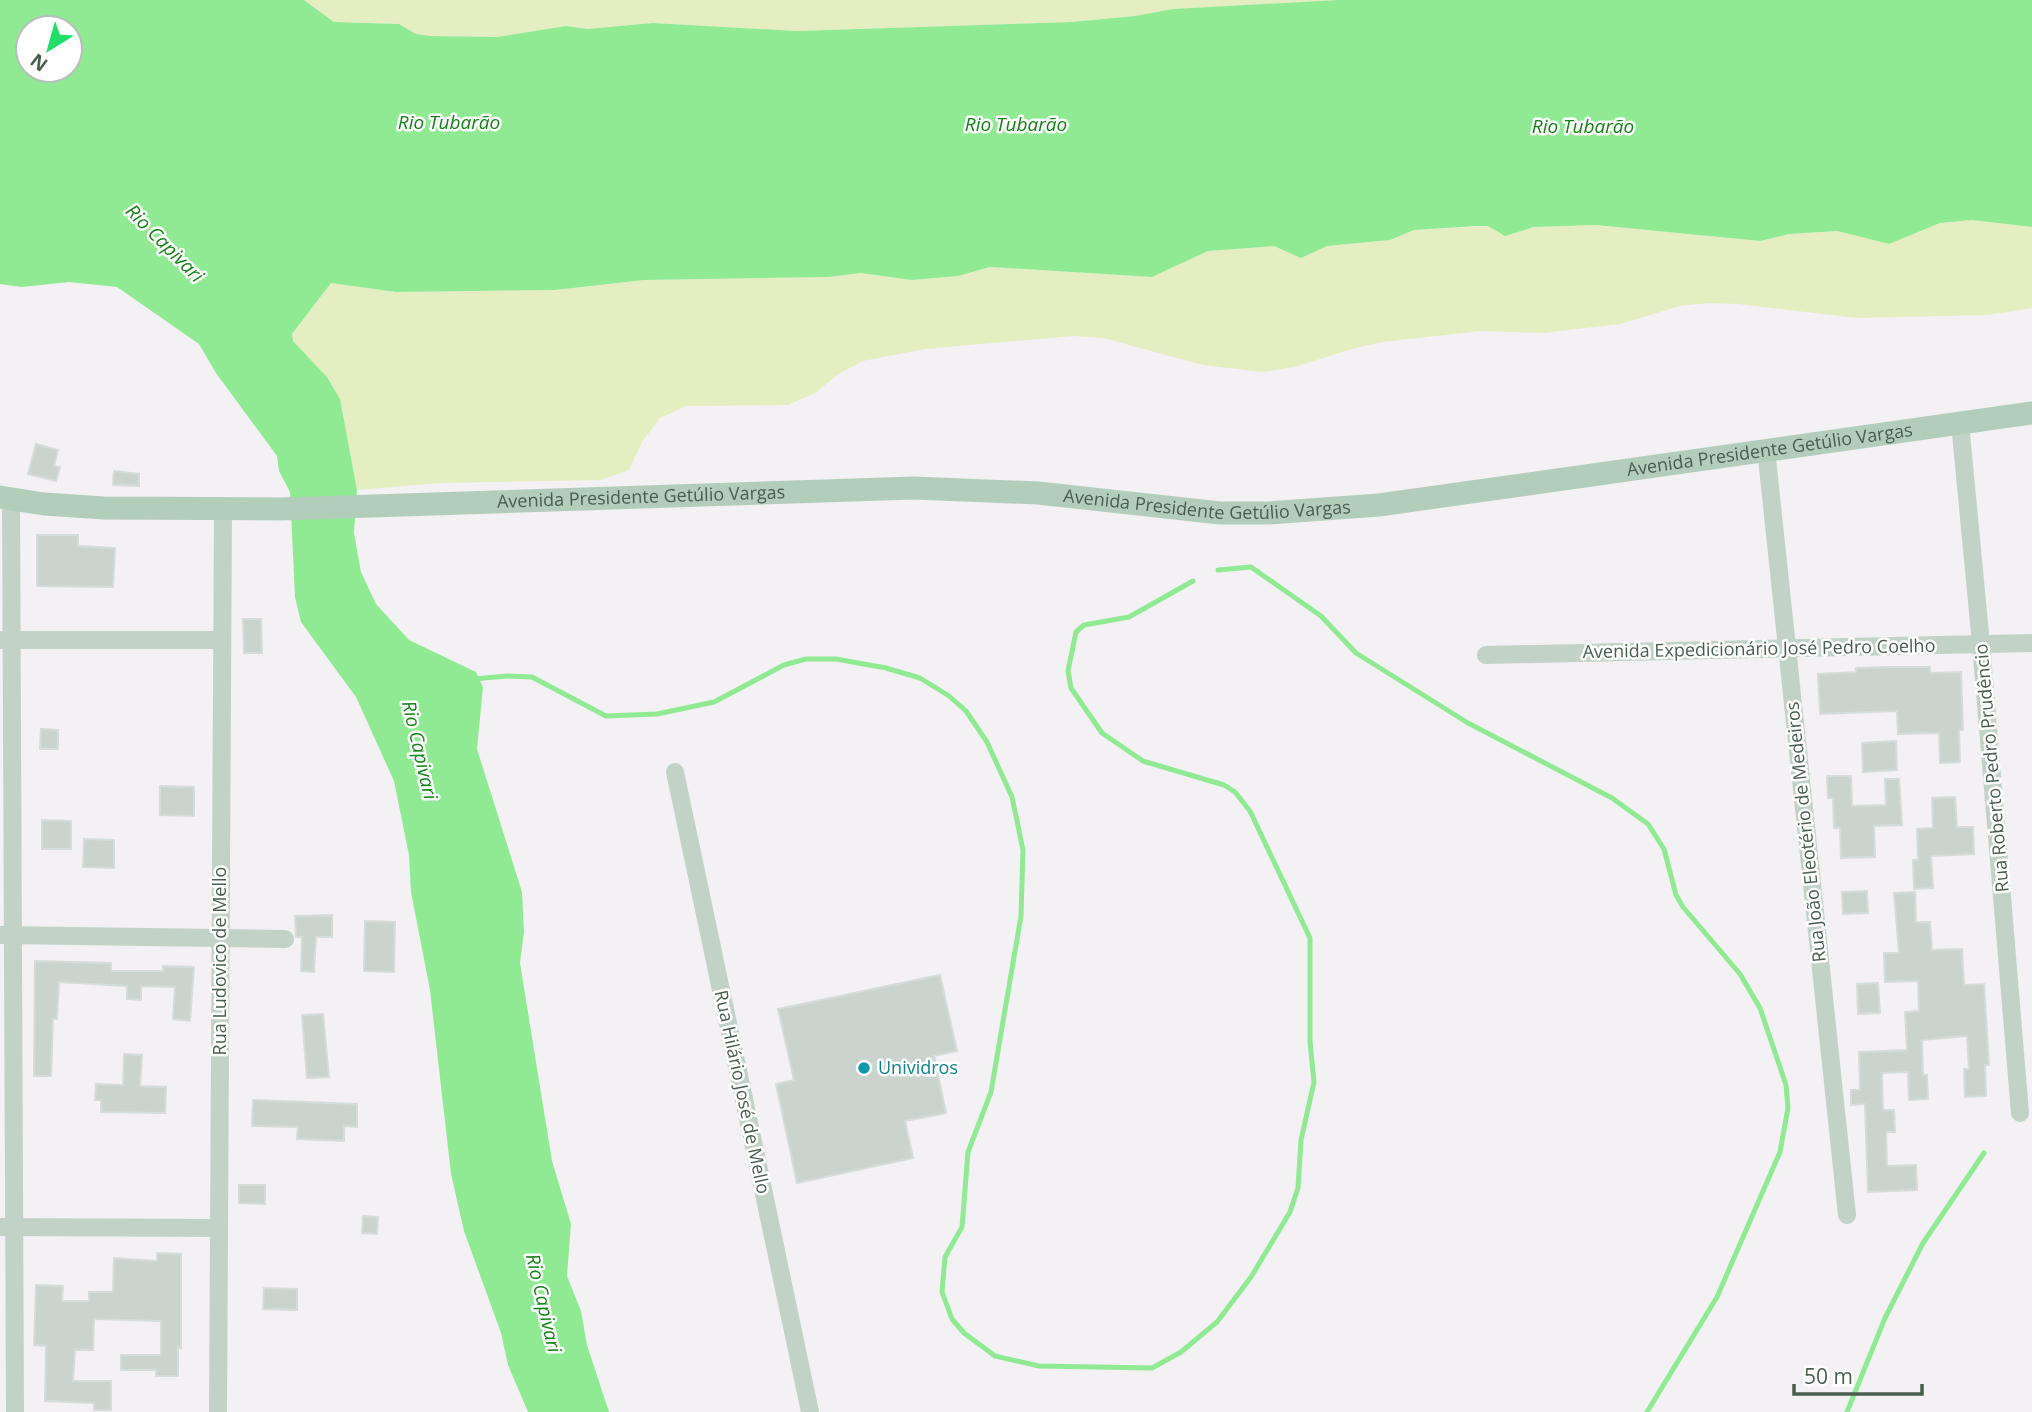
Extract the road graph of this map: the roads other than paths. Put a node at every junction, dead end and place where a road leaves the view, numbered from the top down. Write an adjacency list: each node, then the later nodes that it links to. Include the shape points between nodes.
1 (2032, 413): 2 (main road, Avenida Presidente Getúlio Vargas)
2 (1960, 423): 3 (main road, Avenida Presidente Getúlio Vargas); 9 (street, Rua Roberto Pedro Prudêncio)
3 (1766, 449): 5 (main road, Avenida Presidente Getúlio Vargas, via 1379,505 1268,513 1220,513 1038,493 914,488); 10 (street, Rua João Eleotério de Medeiros)
4 (5, 498): 5 (main road, Avenida Presidente Getúlio Vargas, via 71,507); 6 (street)
5 (223, 510): 7 (street, Rua Ludovico de Mello)
6 (6, 640): 7 (street); 13 (street)
7 (222, 640): 14 (street, Rua Ludovico de Mello)
8 (2032, 643): 9 (street, Avenida Expedicionário José Pedro Coelho)
9 (1982, 644): 10 (street, Avenida Expedicionário José Pedro Coelho); 16 (street, Rua Roberto Pedro Prudêncio)
10 (1787, 648): 11 (street, Avenida Expedicionário José Pedro Coelho); 17 (street, Rua João Eleotério de Medeiros)
11 (1486, 655)
12 (674, 772): 22 (street, Rua Hilário José de Mello)
13 (6, 935): 14 (street); 18 (street)
14 (221, 938): 15 (street); 19 (street, Rua Ludovico de Mello)
15 (285, 939)
16 (2020, 1113)
17 (1847, 1215)
18 (7, 1227): 19 (street); 20 (street)
19 (219, 1228): 21 (street, Rua Ludovico de Mello)
20 (15, 1412)
21 (218, 1412)
22 (810, 1412)

